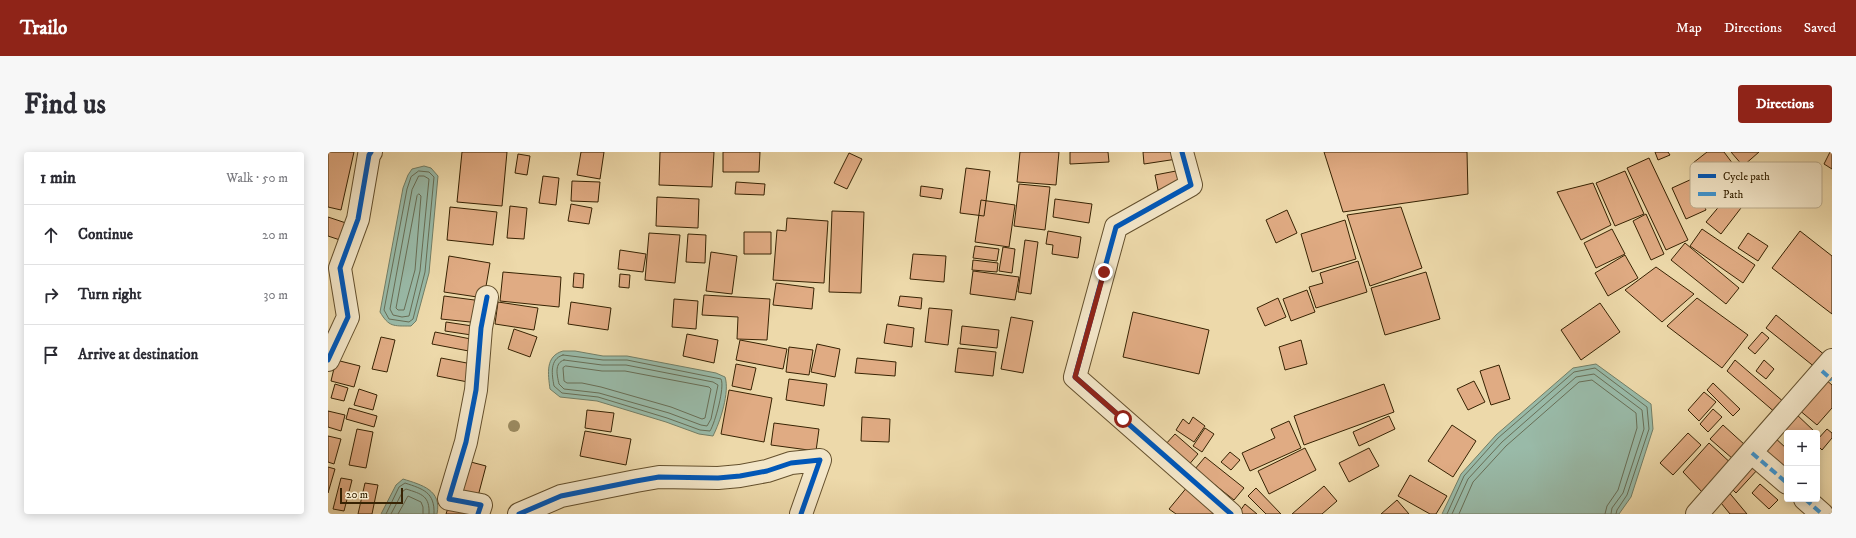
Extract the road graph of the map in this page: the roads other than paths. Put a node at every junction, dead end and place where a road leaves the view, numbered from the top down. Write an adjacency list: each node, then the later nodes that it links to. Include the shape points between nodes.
1 (371, 152): 3 (street, via 358,218)
2 (1182, 152): 13 (street, via 1191,185 1116,227 1075,377)
3 (334, 266): 5 (street, via 348,317)
4 (487, 297): 10 (street, via 481,328 476,390 466,442 449,499 481,505)
5 (328, 360)
6 (1829, 370): 7 (street)
7 (1752, 453): 8 (street); 14 (street)
8 (1784, 480)
9 (1808, 502): 15 (street)
10 (478, 514)
11 (519, 514): 12 (street, via 561,496 636,481 659,477 740,476 791,463 820,460)
12 (801, 514)
13 (1231, 514)
14 (1697, 514)
15 (1822, 514)

